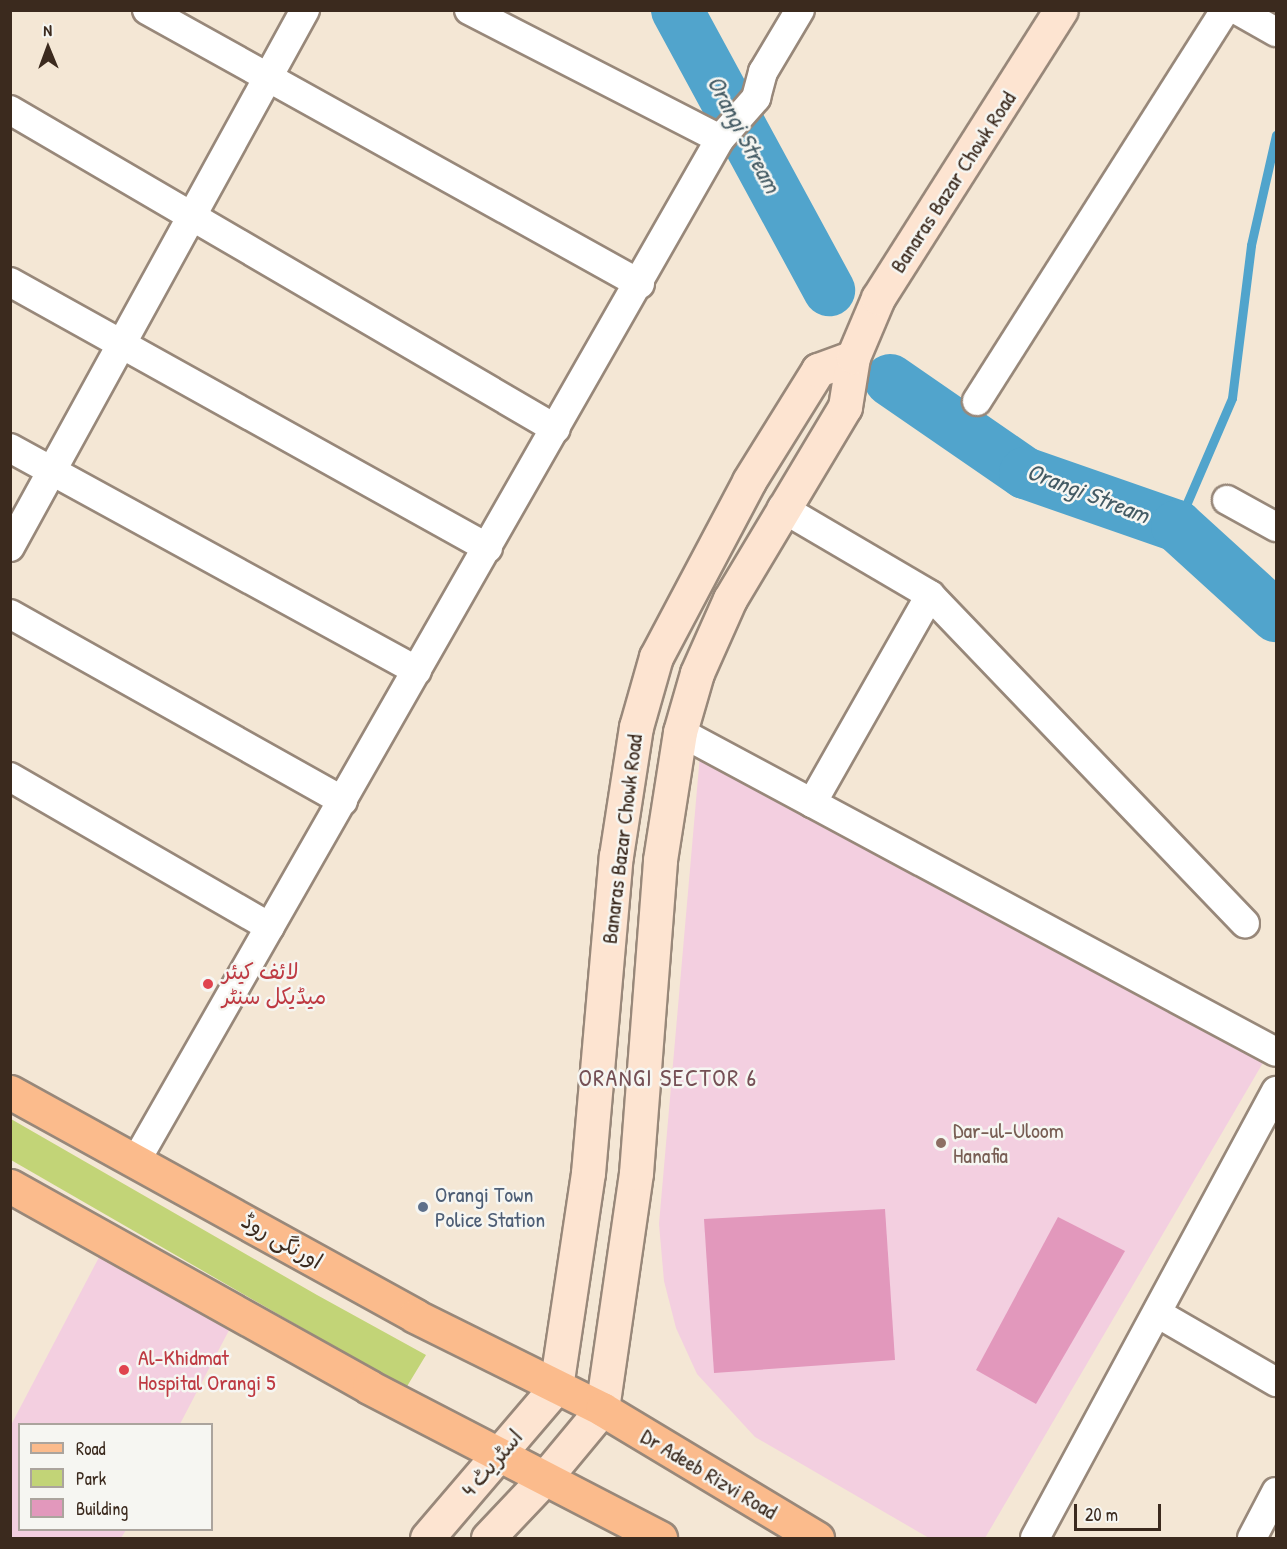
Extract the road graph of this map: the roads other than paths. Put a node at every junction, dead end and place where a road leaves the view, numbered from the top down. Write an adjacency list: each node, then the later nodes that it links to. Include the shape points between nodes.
1 (147, 10): 9 (street)
2 (305, 10): 9 (street)
3 (469, 10): 11 (street)
4 (800, 10): 11 (street, via 763,72 756,98)
5 (1061, 10): 16 (main road, Banaras Bazar Chowk Road, via 878,298)
6 (1224, 10): 17 (street)
7 (1237, 10): 8 (street)
8 (1276, 32)
9 (268, 80): 12 (street); 14 (street)
10 (10, 110): 12 (street)
11 (720, 139): 14 (street)
12 (196, 215): 15 (street); 18 (street)
13 (10, 282): 15 (street)
14 (640, 284): 18 (street)
15 (123, 345): 20 (street); 25 (street)
16 (853, 357): 22 (main road, Banaras Bazar Chowk Road, via 845,407); 42 (main road, Banaras Bazar Chowk Road, via 818,370 749,481 656,657 636,727 616,856 588,1173)
17 (977, 402)
18 (556, 429): 25 (street)
19 (10, 448): 20 (street)
20 (52, 472): 24 (street); 28 (street)
21 (1227, 500): 23 (street)
22 (782, 508): 26 (street); 29 (main road, Banaras Bazar Chowk Road, via 730,599 698,673)
23 (1276, 527)
24 (10, 547)
25 (488, 548): 28 (street)
26 (930, 595): 32 (street); 33 (street)
27 (10, 614): 31 (street)
28 (417, 671): 31 (street)
29 (680, 732): 32 (street); 43 (main road, Banaras Bazar Chowk Road, via 660,860 636,1173)
30 (10, 777): 34 (street)
31 (343, 801): 34 (street)
32 (812, 803): 35 (street)
33 (1245, 923)
34 (270, 927): 38 (street)
35 (1276, 1052)
36 (1276, 1091): 40 (street)
37 (10, 1092): 38 (main road, اورنگی روڈ)
38 (137, 1159): 42 (main road, اورنگی روڈ, via 415,1316)
39 (10, 1186): 44 (main road, via 359,1382)
40 (1157, 1313): 41 (street); 51 (street)
41 (1276, 1382)
42 (556, 1388): 43 (main road, اورنگی روڈ); 44 (main road, اسٹریٹ 4)
43 (602, 1409): 45 (main road); 50 (main road, Dr Adeeb Rizvi Road)
44 (500, 1455): 45 (main road); 47 (main road, اسٹریٹ 4)
45 (543, 1480): 48 (main road); 49 (main road)
46 (1276, 1492): 52 (street)
47 (427, 1539)
48 (488, 1539)
49 (660, 1539)
50 (817, 1539)
51 (1035, 1539)
52 (1252, 1539)

